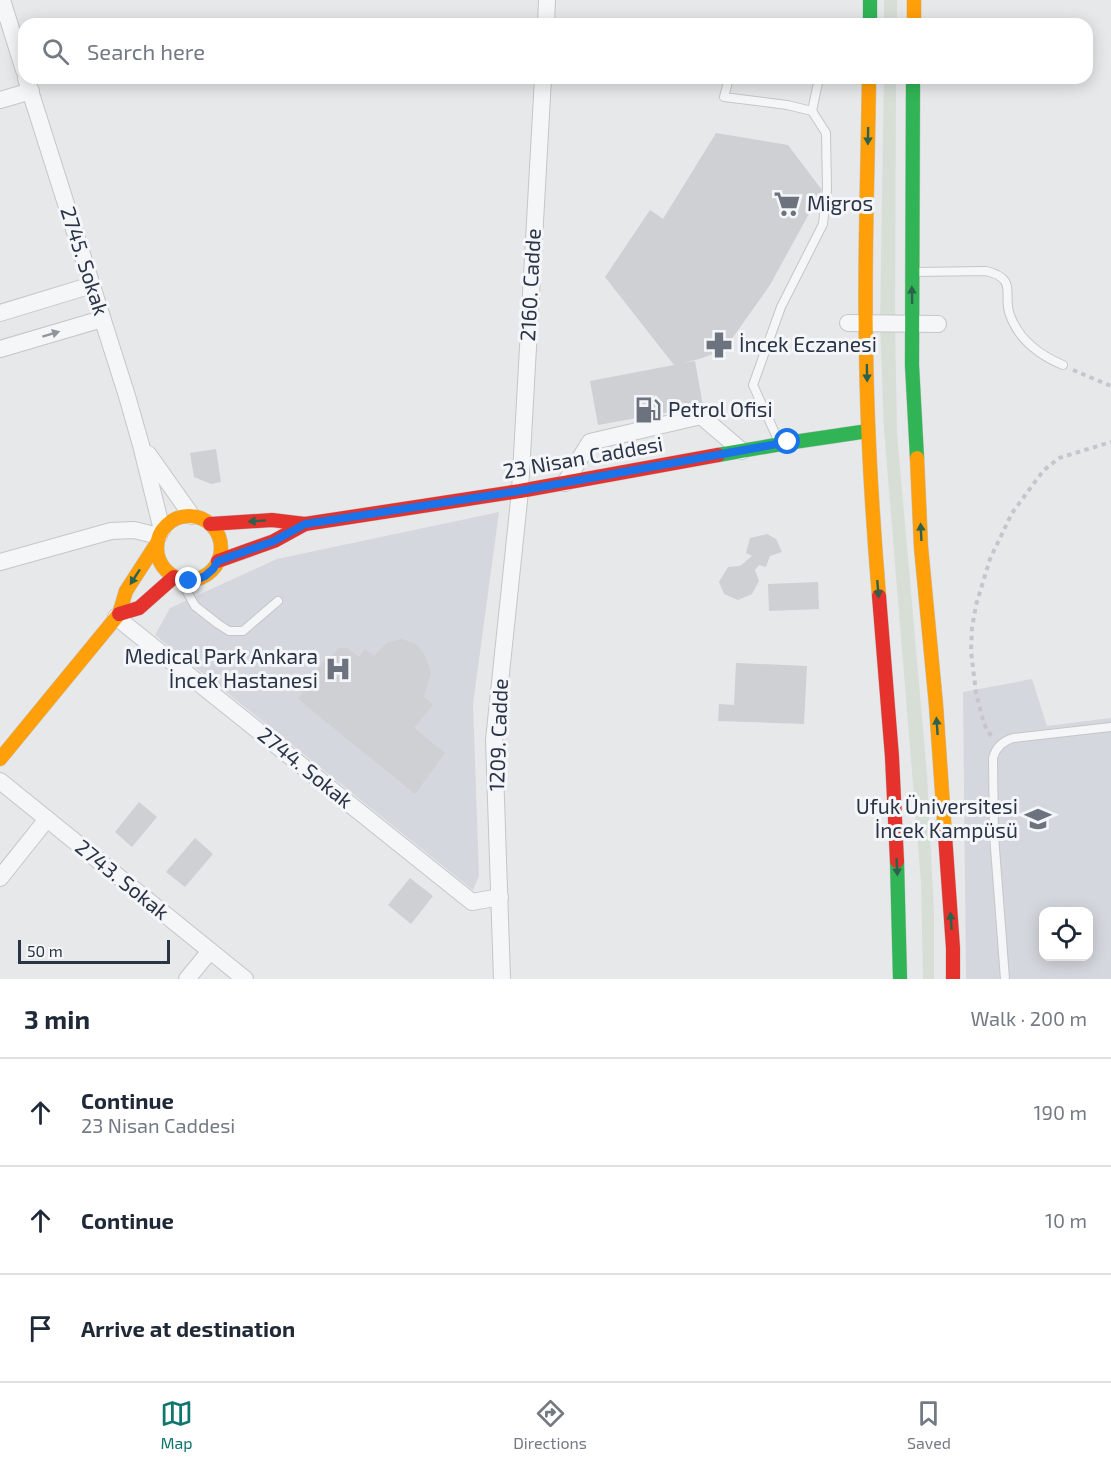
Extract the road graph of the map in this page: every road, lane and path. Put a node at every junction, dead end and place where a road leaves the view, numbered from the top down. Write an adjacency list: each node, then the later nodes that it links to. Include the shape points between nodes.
1 (2, 0): 8 (street)
2 (547, 0): 5 (street)
3 (870, 0): 6 (main road)
4 (914, 0): 7 (main road)
5 (546, 18)
6 (870, 18)
7 (914, 18)
8 (18, 51)
9 (543, 84): 34 (street, 2160. Cadde)
10 (727, 84): 16 (lane, via 724,96)
11 (818, 84): 16 (lane)
12 (869, 84): 22 (main road, one-way to 22)
13 (913, 84): 17 (main road)
14 (29, 85): 15 (street); 18 (street, 2745. Sokak)
15 (0, 100)
16 (812, 111): 30 (lane, via 826,133 823,224 781,307 753,385)
17 (912, 272): 23 (main road, one-way to 17); 26 (lane, via 986,271 1000,277 1008,287 1008,312 1022,337 1041,354)
18 (92, 285): 19 (street); 20 (street, 2745. Sokak)
19 (0, 313)
20 (102, 319): 25 (street, one-way to 20); 31 (street, 2745. Sokak)
21 (848, 323): 22 (street)
22 (866, 323): 23 (street); 28 (main road, one-way to 28)
23 (913, 324): 24 (street); 56 (main road, one-way to 23, via 937,716 921,547)
24 (938, 324)
25 (0, 349)
26 (1063, 365): 27 (path)
27 (1111, 386)
28 (868, 431): 30 (main road, 23 Nisan Caddesi); 55 (main road, one-way to 55, via 892,756)
29 (1111, 442): 45 (path, via 1059,458 1043,471 1012,513 990,559 976,605 971,651 980,712)
30 (780, 444): 32 (main road, 23 Nisan Caddesi)
31 (141, 445): 35 (street, 2745. Sokak); 38 (street, 2745. Sokak)
32 (742, 451): 33 (main road, 23 Nisan Caddesi); 33 (street, via 701,416 590,441)
33 (565, 483): 34 (main road, 23 Nisan Caddesi)
34 (519, 491): 37 (main road, 23 Nisan Caddesi); 50 (street, 1209. Cadde, via 494,740)
35 (192, 516): 36 (main road); 38 (main road, via 176,519)
36 (210, 524): 37 (main road, 23 Nisan Caddesi, one-way to 36, via 272,520); 39 (main road, via 220,541)
37 (305, 524): 39 (main road, 23 Nisan Caddesi, via 274,541)
38 (159, 536): 40 (street, via 134,530 111,531); 41 (main road, via 159,561 164,570); 43 (main road, one-way to 43, via 126,591)
39 (218, 561): 41 (main road, via 198,579)
40 (0, 562)
41 (177, 578): 42 (lane, via 195,606 229,631 243,631); 43 (main road, via 139,608)
42 (278, 601)
43 (118, 616): 46 (main road); 50 (street, 2744. Sokak, via 472,902)
44 (1111, 728): 45 (lane, via 1013,738)
45 (999, 746): 57 (lane, via 993,758 994,836)
46 (0, 759)
47 (0, 781): 48 (street, 2743. Sokak)
48 (46, 819): 49 (street); 51 (street, 2743. Sokak)
49 (0, 878)
50 (500, 897): 54 (street, 1209. Cadde)
51 (210, 951): 52 (street); 53 (street, 2743. Sokak)
52 (188, 979)
53 (245, 979)
54 (502, 979)
55 (900, 979)
56 (953, 979)
57 (1005, 979)

